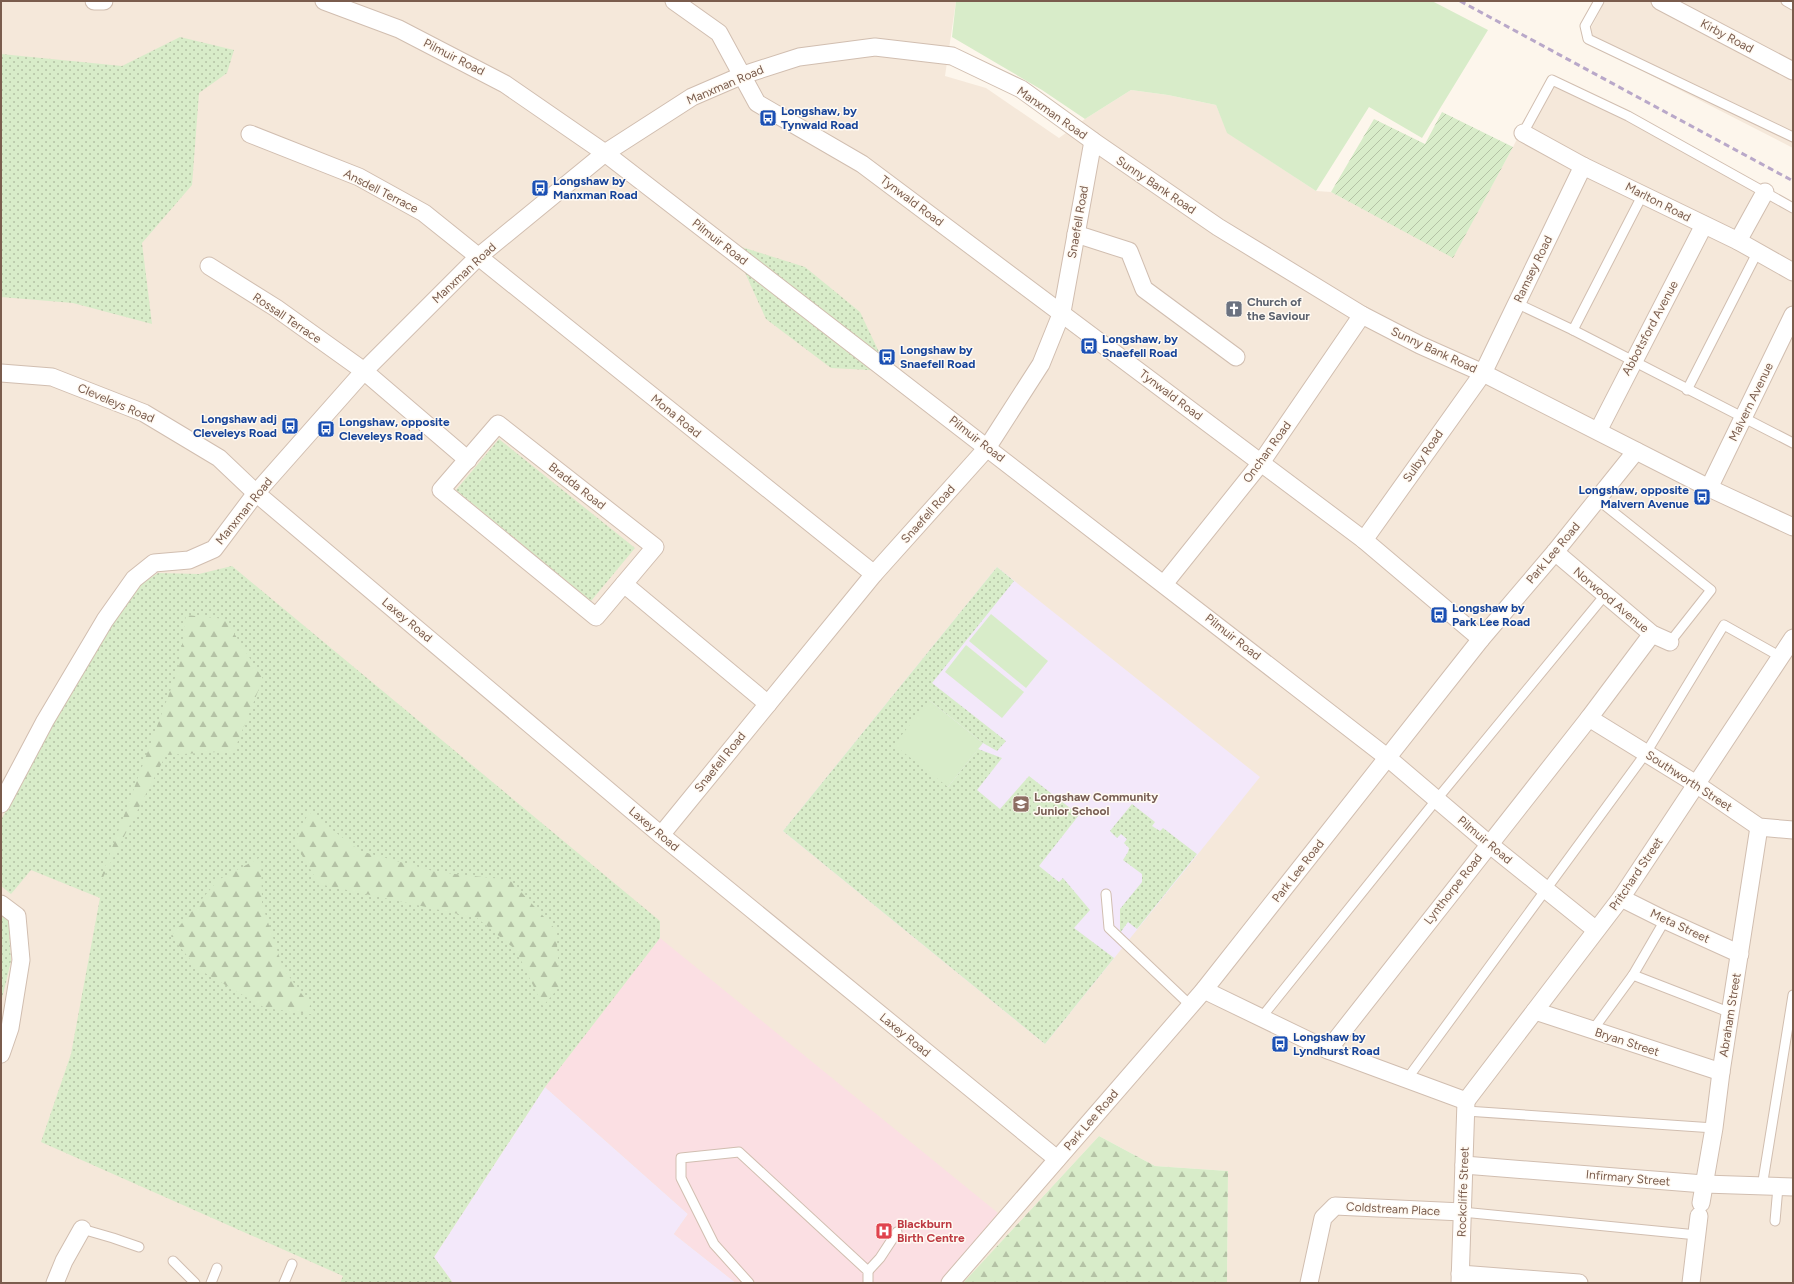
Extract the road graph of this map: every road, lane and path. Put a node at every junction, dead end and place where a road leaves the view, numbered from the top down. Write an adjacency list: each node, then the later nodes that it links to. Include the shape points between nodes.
1 (94, 1): 2 (street)
2 (104, 1)
3 (324, 1): 15 (street, Pilmuir Road, via 400,29 504,84)
4 (674, 1): 10 (street, Tynwald Road, via 719,33)
5 (1599, 1): 13 (lane, via 1585,26 1588,38)
6 (1660, 1): 9 (street, Kirby Road)
7 (1786, 1): 8 (lane)
8 (1793, 5)
9 (1793, 71)
10 (743, 75): 14 (street, Manxman Road, via 799,57 875,47 952,56 1021,89); 15 (street, Manxman Road, via 692,97); 28 (street, Tynwald Road, via 757,103 862,164)
11 (1523, 133): 16 (street, Marlton Road); 17 (lane, via 1552,80 1628,116)
12 (250, 134): 24 (street, Ansdell Terrace, via 359,177 424,213)
13 (1793, 137)
14 (1093, 141): 21 (street, Snaefell Road); 29 (street, Sunny Bank Road, via 1218,227)
15 (606, 153): 24 (street, Manxman Road); 41 (street, Pilmuir Road)
16 (1583, 166): 18 (street, Marlton Road); 27 (street, Ramsey Road)
17 (1765, 192): 19 (lane); 22 (street)
18 (1643, 194): 20 (street, Marlton Road); 31 (lane)
19 (1793, 208)
20 (1704, 225): 22 (street, Marlton Road); 33 (street, Abbotsford Avenue)
21 (1076, 234): 28 (street, Snaefell Road); 32 (street, via 1129,251 1144,289)
22 (1738, 241): 23 (street, Marlton Road)
23 (1757, 253): 26 (street, Marlton Road); 37 (lane)
24 (478, 257): 34 (street, Manxman Road); 51 (street, Mona Road)
25 (209, 266): 34 (street, Rossall Terrace, via 276,308)
26 (1793, 272)
27 (1516, 303): 31 (lane); 35 (street, Ramsey Road)
28 (1062, 312): 41 (street, Snaefell Road, via 1041,364); 44 (street, Tynwald Road)
29 (1362, 314): 35 (street, Sunny Bank Road, via 1420,345); 44 (street, Onchan Road)
30 (1793, 315): 38 (street, Malvern Avenue)
31 (1573, 330): 33 (lane)
32 (1236, 357)
33 (1632, 361): 37 (lane); 39 (street, Abbotsford Avenue)
34 (364, 371): 43 (street); 46 (street, Manxman Road)
35 (1483, 372): 39 (street, Sunny Bank Road); 49 (street, Sulby Road)
36 (1, 373): 46 (street, Cleveleys Road, via 52,377 144,413 219,458)
37 (1687, 390): 38 (lane)
38 (1743, 418): 40 (lane); 45 (street, Malvern Avenue)
39 (1598, 431): 42 (street, Sunny Bank Road)
40 (1793, 443)
41 (988, 448): 51 (street, Snaefell Road); 53 (street, Pilmuir Road)
42 (1636, 451): 45 (street, Sunny Bank Road); 47 (street, Park Lee Road)
43 (468, 460): 52 (street, Bradda Road, via 441,490 596,617); 52 (street, Bradda Road, via 498,424 655,547)
44 (1260, 464): 49 (street, Tynwald Road); 53 (street, Onchan Road)
45 (1709, 488): 48 (street, Sunny Bank Road)
46 (256, 494): 66 (street, Manxman Road, via 214,548 189,560 154,563 134,579 105,620 45,721); 69 (street, Laxey Road)
47 (1597, 500): 50 (street, Park Lee Road); 58 (lane, via 1711,590)
48 (1793, 527)
49 (1364, 540): 57 (street, Tynwald Road)
50 (1555, 552): 54 (street, Norwood Avenue); 57 (street, Park Lee Road)
51 (874, 574): 60 (street, Snaefell Road)
52 (624, 584): 60 (street)
53 (1164, 584): 63 (street, Pilmuir Road)
54 (1605, 595): 55 (street, Norwood Avenue); 65 (lane)
55 (1652, 634): 58 (street, Norwood Avenue); 61 (street, Lynthorpe Road)
56 (1793, 638): 59 (street, Pritchard Street)
57 (1481, 639): 63 (street, Park Lee Road)
58 (1670, 642)
59 (1781, 657): 62 (lane, via 1724,625); 64 (street, Pritchard Street)
60 (768, 704): 69 (street, Snaefell Road)
61 (1589, 718): 62 (street, Southworth Street); 70 (street, Lynthorpe Road)
62 (1646, 753): 64 (street, Southworth Street); 71 (lane)
63 (1388, 758): 65 (street, Pilmuir Road); 79 (street, Park Lee Road)
64 (1696, 784): 67 (street, Southworth Street); 73 (street, Pritchard Street)
65 (1437, 799): 70 (street, Pilmuir Road); 84 (lane)
66 (1, 804)
67 (1759, 827): 68 (street, Southworth Street); 77 (street, Abraham Street)
68 (1793, 830)
69 (661, 835): 92 (street, Laxey Road)
70 (1489, 844): 71 (street, Pilmuir Road); 86 (street, Lynthorpe Road)
71 (1546, 890): 76 (street, Pilmuir Road); 89 (lane)
72 (1106, 894): 81 (lane, via 1109,928)
73 (1621, 898): 75 (street, Meta Street); 76 (street, Pritchard Street)
74 (1, 904): 87 (street, via 17,916 21,960 10,1028)
75 (1665, 920): 77 (street, Meta Street); 78 (lane)
76 (1596, 930): 82 (street, Pritchard Street)
77 (1740, 954): 83 (street, Abraham Street)
78 (1633, 975): 83 (lane); 85 (lane)
79 (1204, 990): 81 (street, Park Lee Road); 84 (street)
80 (1793, 995): 95 (lane)
81 (1190, 1005): 92 (street, Park Lee Road)
82 (1535, 1011): 85 (street, Bryan Street); 90 (street, Pritchard Street)
83 (1731, 1013): 88 (street, Abraham Street)
84 (1261, 1018): 86 (street)
85 (1592, 1030): 88 (street, Bryan Street)
86 (1328, 1050): 89 (street)
87 (1, 1054)
88 (1721, 1072): 91 (street, Abraham Street)
89 (1407, 1079): 90 (street)
90 (1466, 1106): 91 (lane); 93 (street, Rockcliffe Street)
91 (1714, 1128): 94 (street, Abraham Street)
92 (1057, 1159): 113 (street, Park Lee Road)
93 (1464, 1165): 94 (street, Infirmary Street); 96 (street, Rockcliffe Street)
94 (1704, 1184): 95 (street, Infirmary Street); 100 (street, Abraham Street)
95 (1778, 1187): 97 (lane)
96 (1462, 1212): 100 (lane); 106 (street, Rockcliffe Street); 114 (street, Coldstream Place, via 1335,1206 1323,1218)
97 (1775, 1221)
98 (82, 1229): 101 (lane); 107 (street)
99 (897, 1232): 105 (lane, via 880,1258)
100 (1697, 1235): 116 (street, Abraham Street)
101 (139, 1247)
102 (173, 1261): 108 (lane)
103 (292, 1264): 110 (lane)
104 (217, 1268): 109 (lane)
105 (868, 1270): 111 (lane, via 739,1152 681,1158 681,1178 714,1244); 112 (lane)
106 (1460, 1279): 115 (street)
107 (55, 1283)
108 (195, 1283)
109 (211, 1283)
110 (284, 1283)
111 (749, 1283)
112 (868, 1283)
113 (950, 1283)
114 (1309, 1283)
115 (1579, 1283)
116 (1691, 1283)

